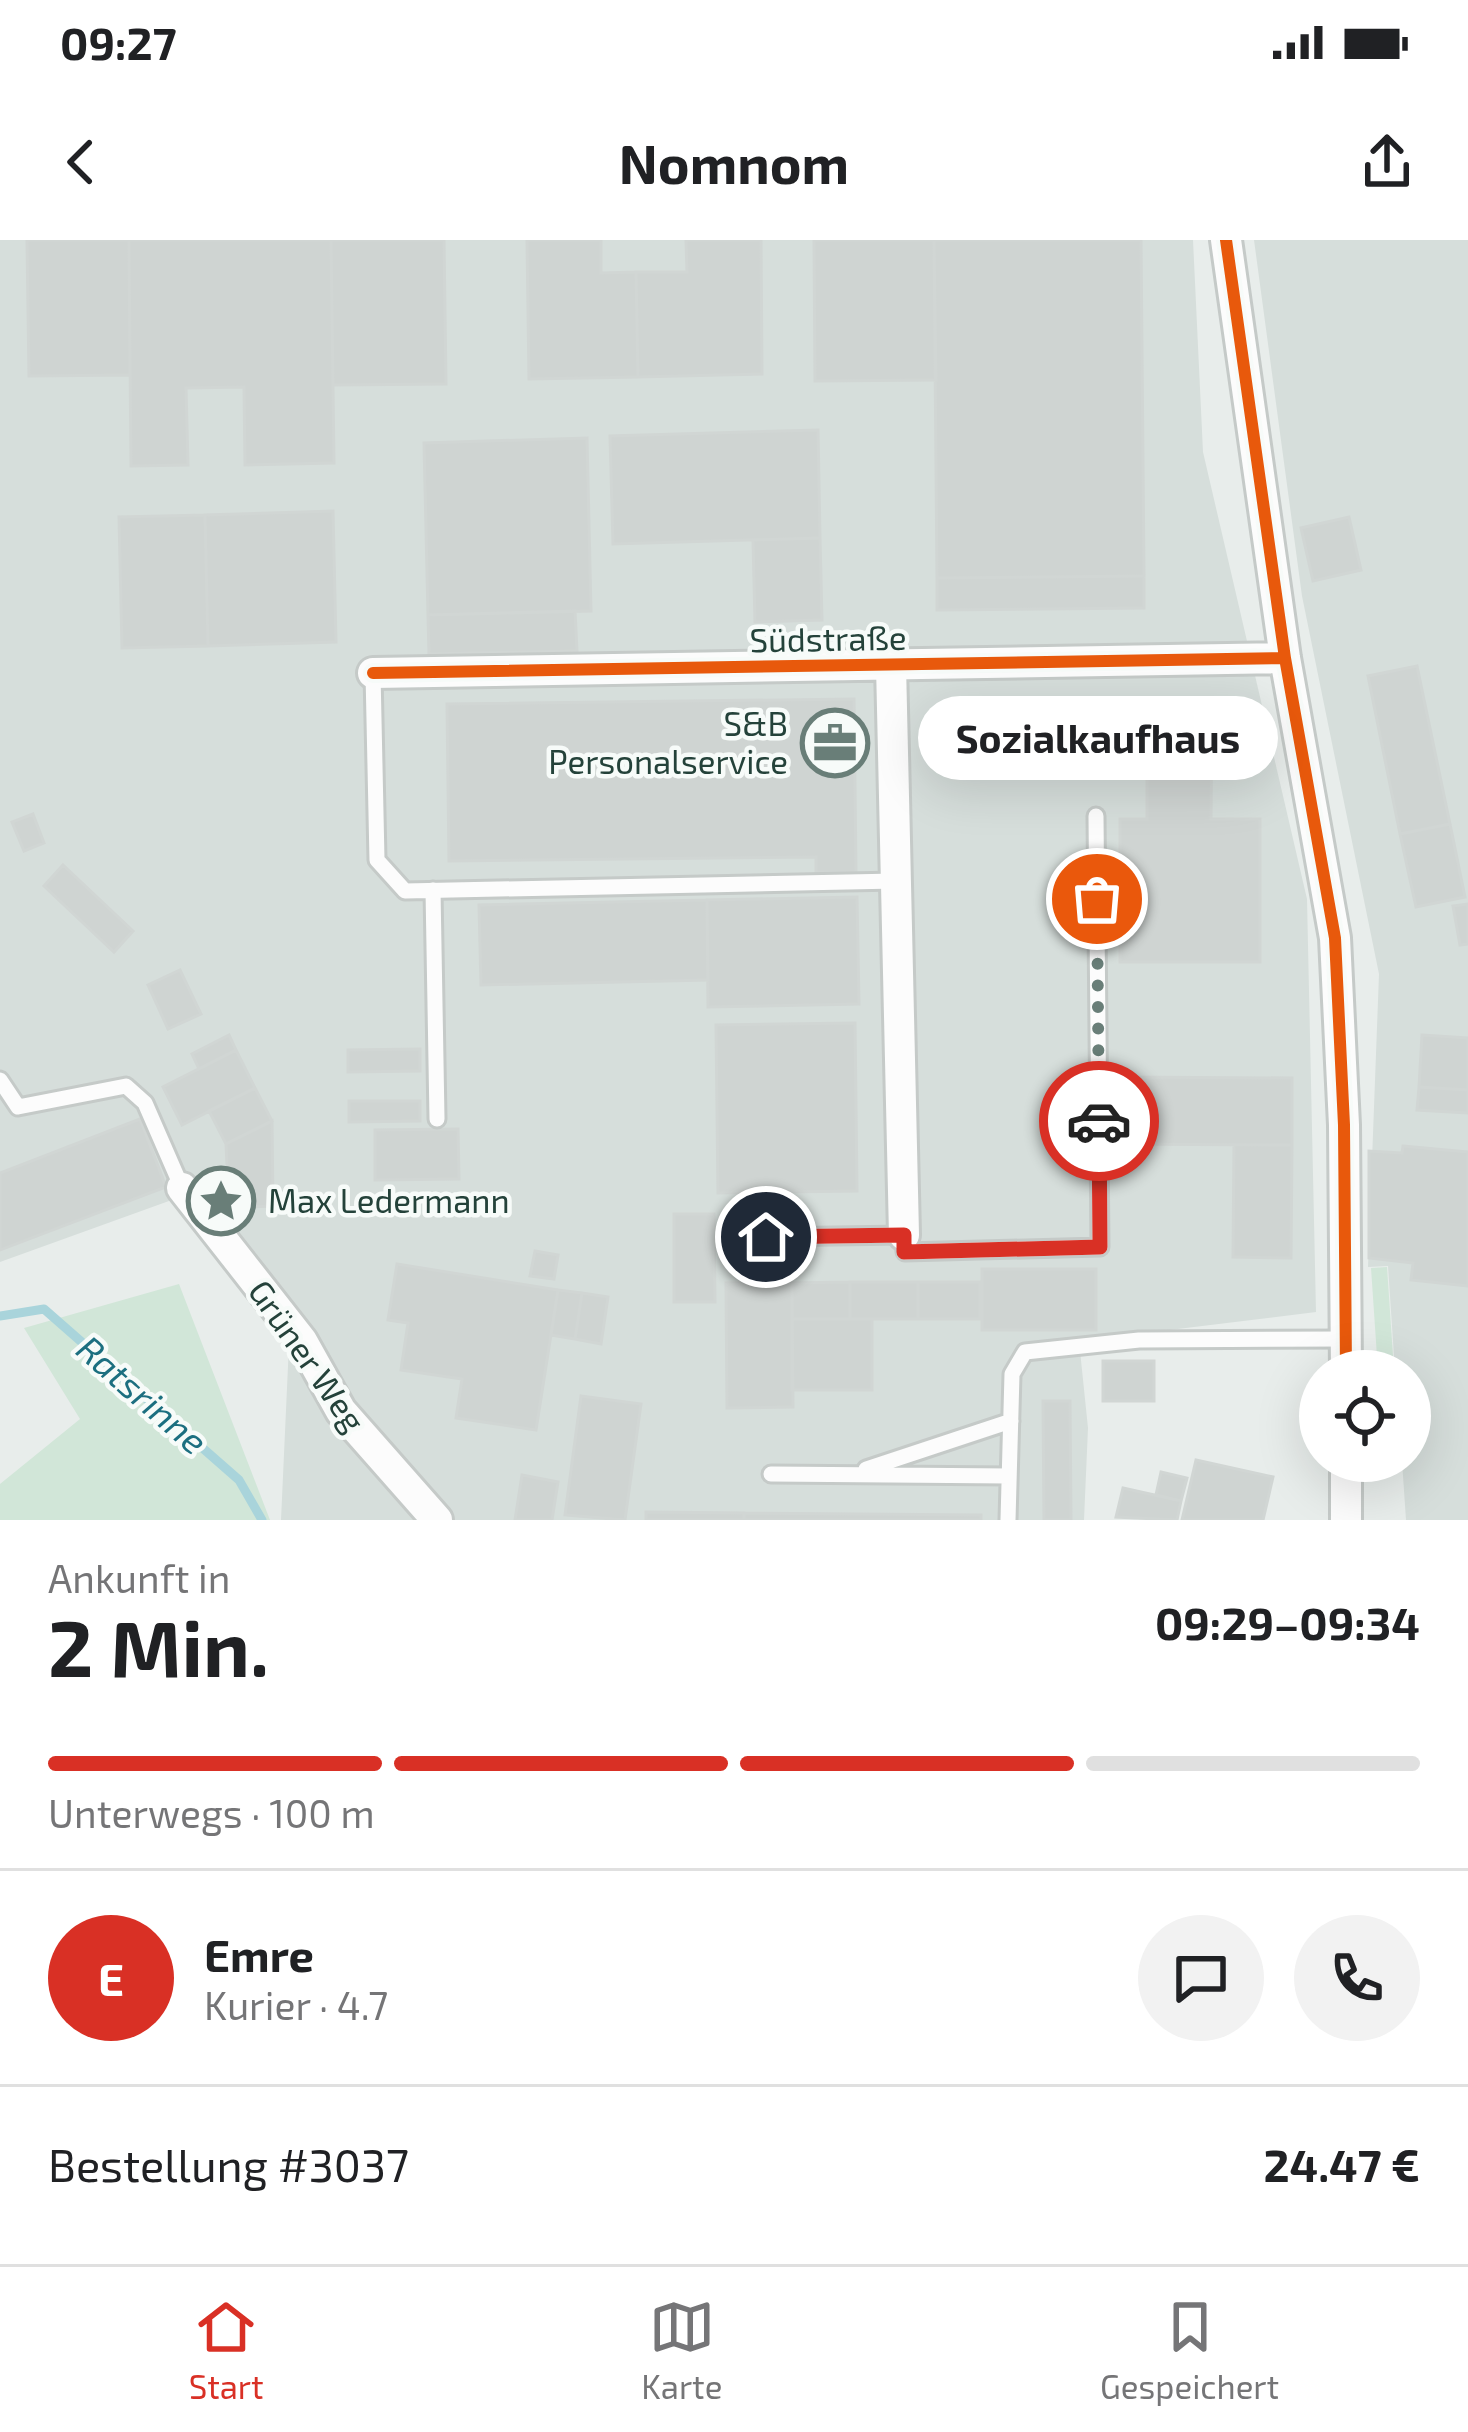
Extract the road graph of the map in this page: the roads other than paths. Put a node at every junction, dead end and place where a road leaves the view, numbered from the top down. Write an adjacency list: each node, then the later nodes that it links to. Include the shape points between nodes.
1 (1226, 240): 2 (street)
2 (1285, 658): 3 (street, Südstraße); 13 (street, via 1336,938)
3 (890, 665): 4 (street, Südstraße); 6 (street, Südstraße)
4 (373, 674): 7 (lane, via 377,860 405,891)
5 (1096, 816): 11 (lane, via 1100,1247 904,1252)
6 (896, 881): 7 (lane); 11 (street, Südstraße)
7 (433, 890): 9 (lane)
8 (0, 1080): 10 (lane, via 18,1107 126,1086 145,1103)
9 (437, 1119)
10 (182, 1188): 20 (street, Grüner Weg, via 302,1341 341,1411)
11 (904, 1235): 12 (lane)
12 (766, 1237)
13 (1346, 1339): 14 (street); 15 (lane, via 1139,1340 1025,1352 1012,1374)
14 (1346, 1350)
15 (1011, 1420): 17 (lane); 18 (lane)
16 (771, 1474): 17 (lane)
17 (851, 1474): 18 (lane)
18 (1009, 1476): 21 (lane)
19 (1346, 1482): 22 (street)
20 (437, 1520)
21 (1008, 1520)
22 (1346, 1520)

